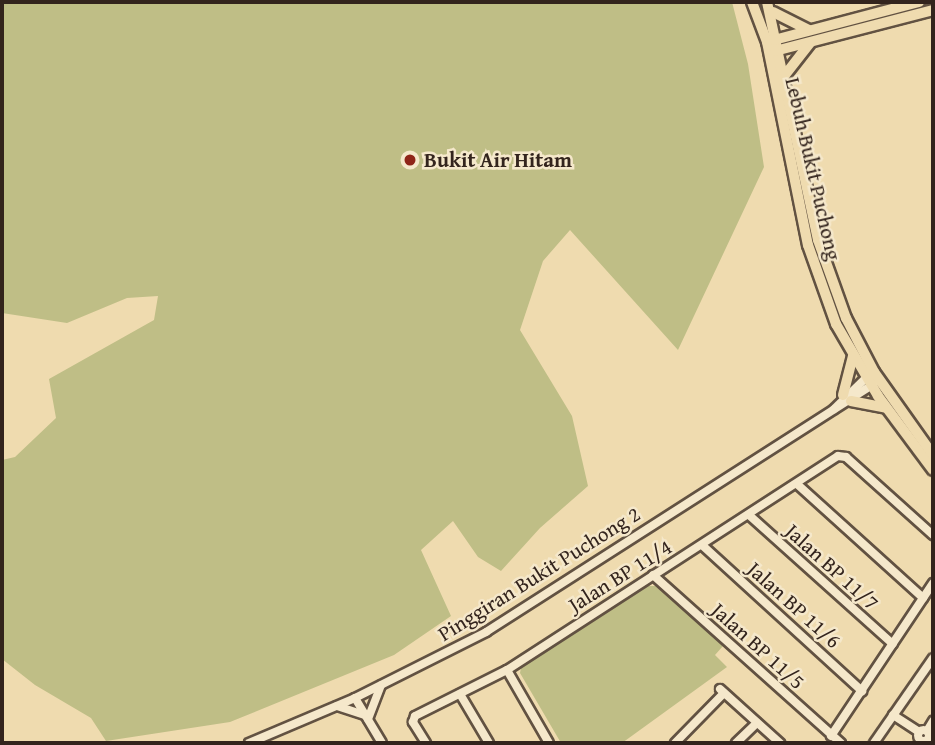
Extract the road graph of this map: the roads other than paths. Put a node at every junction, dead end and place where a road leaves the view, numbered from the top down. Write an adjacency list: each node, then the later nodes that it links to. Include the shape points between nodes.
1 (752, 2): 8 (main road, Lebuh Bukit Puchong)
2 (767, 2): 5 (main road, Lebuh Bukit Puchong)
3 (919, 2): 6 (main road)
4 (929, 8): 6 (main road)
5 (773, 12): 6 (main road); 7 (main road, Lebuh Bukit Puchong)
6 (812, 36): 7 (main road); 9 (main road)
7 (779, 44): 8 (main road); 9 (main road, Lebuh Bukit Puchong)
8 (768, 47): 10 (main road, Lebuh Bukit Puchong, via 807,245)
9 (785, 75): 11 (main road, Lebuh Bukit Puchong, via 818,240)
10 (853, 356): 11 (main road, Lebuh Bukit Puchong); 12 (main road)
11 (873, 379): 12 (street, Pinggiran Bukit Puchong 2); 13 (main road, Lebuh Bukit Puchong); 14 (main road, Lebuh Bukit Puchong)
12 (847, 398): 13 (main road); 26 (street, Pinggiran Bukit Puchong 2, via 486,632)
13 (886, 408): 15 (main road, Lebuh Bukit Puchong)
14 (933, 455)
15 (933, 470)
16 (797, 484): 17 (street, Jalan BP 11/4); 18 (street, Jalan BP 11/4, via 842,455); 22 (street)
17 (749, 515): 19 (street, Jalan BP 11/4); 23 (street, Jalan BP 11/7)
18 (933, 535)
19 (702, 545): 20 (street, Jalan BP 11/4); 27 (street, Jalan BP 11/6)
20 (653, 575): 25 (street, Jalan BP 11/4); 35 (street, Jalan BP 11/5)
21 (933, 583): 22 (street)
22 (923, 598): 23 (street)
23 (893, 644): 27 (street)
24 (933, 658): 31 (street)
25 (507, 670): 28 (street, Jalan BP 11/4); 41 (street)
26 (381, 685): 29 (street, Pinggiran Bukit Puchong 2); 32 (street)
27 (862, 691): 35 (street)
28 (460, 694): 39 (street, Jalan BP 11/4, via 413,718); 40 (street)
29 (355, 698): 30 (street, Pinggiran Bukit Puchong 2); 32 (street)
30 (337, 706): 32 (street); 37 (street, Pinggiran Bukit Puchong 2)
31 (893, 715): 36 (street); 46 (street)
32 (367, 717): 38 (street)
33 (933, 721): 36 (street)
34 (757, 723): 42 (street, via 722,691); 43 (street); 44 (street)
35 (831, 736): 45 (street, Jalan BP 11/5)
36 (921, 736)
37 (249, 743)
38 (382, 743)
39 (426, 743)
40 (489, 743)
41 (549, 743)
42 (674, 743)
43 (736, 743)
44 (780, 743)
45 (841, 743)
46 (874, 743)

